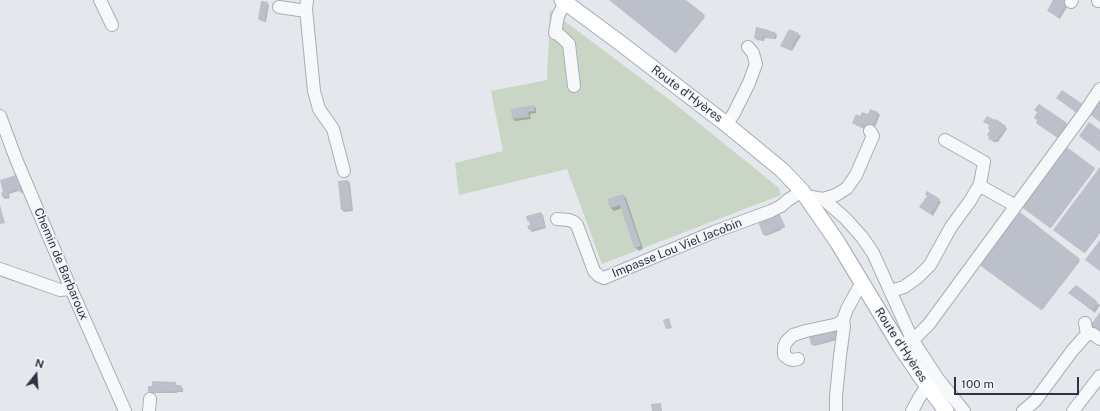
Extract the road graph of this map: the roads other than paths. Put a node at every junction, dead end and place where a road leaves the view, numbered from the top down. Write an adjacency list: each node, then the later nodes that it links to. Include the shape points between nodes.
1 (100, 0): 5 (street)
2 (563, 1): 7 (street, via 555,32 569,44); 10 (main road, Route d'Hyères)
3 (306, 5): 4 (street); 13 (street, via 314,91 319,109 333,130)
4 (279, 7)
5 (112, 25)
6 (748, 47): 10 (street, via 756,64 733,115)
7 (574, 86)
8 (1100, 89): 17 (street)
9 (0, 116): 21 (street, Chemin de Barbaroux)
10 (726, 124): 15 (main road, Route d'Hyères, via 782,170)
11 (870, 132): 16 (street, via 872,136 856,175 847,188)
12 (945, 140): 14 (street, via 984,162)
13 (344, 171)
14 (980, 184): 17 (street); 22 (street, via 951,227 930,265 904,287)
15 (804, 193): 16 (street, Route d'Hyères); 18 (street, Impasse Lou Viel Jacobin, via 771,212 714,232 604,278 594,271 577,225 568,220); 20 (main road, Route d'Hyères)
16 (823, 200): 22 (street, Route d'Hyères, via 845,218 862,237 873,253)
17 (1016, 206): 25 (street, via 930,324 916,338)
18 (557, 219)
19 (0, 269): 21 (street, via 60,290)
20 (864, 286): 23 (street, via 858,289); 25 (main road, Route d'Hyères)
21 (71, 289): 29 (street, Chemin de Barbaroux)
22 (891, 292): 25 (street, Route d'Hyères)
23 (843, 320): 26 (street, via 838,324 794,335 786,342 784,355 789,359); 30 (street)
24 (1100, 339): 34 (street, via 1086,328 1035,400)
25 (906, 342): 28 (main road, Route d'Hyères); 33 (street, Route d'Hyères)
26 (798, 359)
27 (1100, 376): 35 (street)
28 (928, 386): 31 (street); 32 (main road, Route d'Hyères)
29 (125, 411)
30 (836, 411)
31 (912, 411)
32 (946, 411)
33 (964, 411)
34 (1023, 411)
35 (1074, 411)

